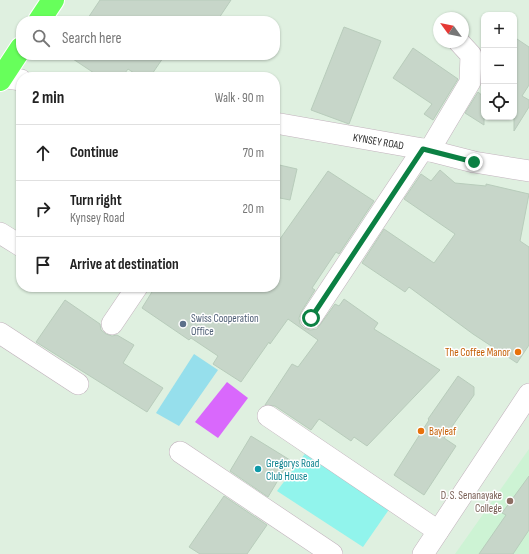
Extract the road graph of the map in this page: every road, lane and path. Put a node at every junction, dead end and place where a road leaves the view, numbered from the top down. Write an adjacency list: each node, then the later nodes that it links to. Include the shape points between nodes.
1 (53, 0): 2 (highway)
2 (42, 16)
3 (465, 48): 7 (street, via 471,54 470,82)
4 (16, 58): 5 (highway)
5 (6, 78)
6 (280, 124): 7 (street, KYNSEY ROAD)
7 (426, 150): 8 (street, KYNSEY ROAD); 12 (street)
8 (529, 172)
9 (0, 233): 10 (street)
10 (16, 243)
11 (134, 292): 13 (street)
12 (311, 318)
13 (112, 324)
14 (0, 333): 15 (street)
15 (78, 384)
16 (529, 394): 19 (street)
17 (268, 416): 19 (street)
18 (180, 452): 20 (street)
19 (438, 531): 21 (street)
20 (332, 554)
21 (423, 554)

